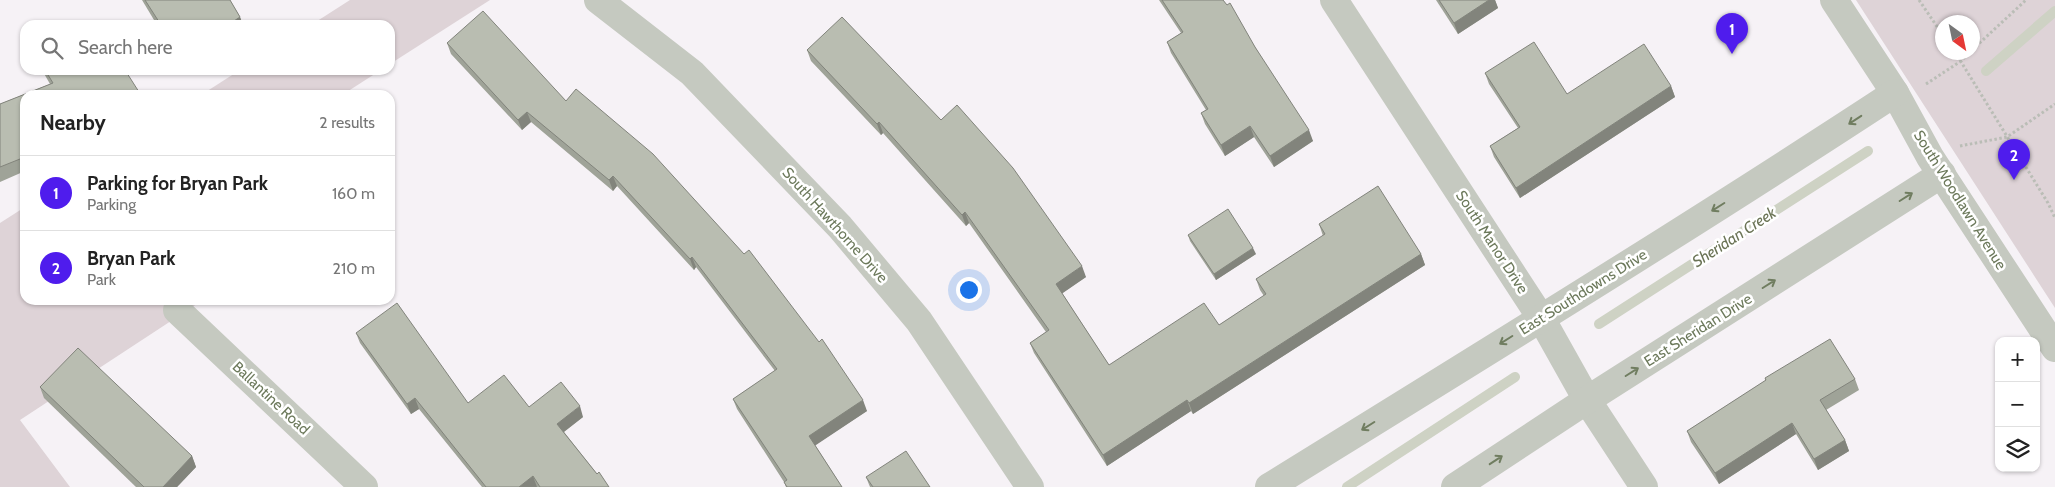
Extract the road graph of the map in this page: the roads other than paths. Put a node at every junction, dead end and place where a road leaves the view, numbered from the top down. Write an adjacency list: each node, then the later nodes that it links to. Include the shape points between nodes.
1 (598, 0): 11 (street, South Hawthorne Drive, via 692,73 840,227 919,321)
2 (1334, 0): 7 (street, South Manor Drive)
3 (1834, 0): 4 (street, South Woodlawn Avenue)
4 (1896, 93): 5 (street, South Woodlawn Avenue); 7 (street, East Southdowns Drive, one-way to 7)
5 (1936, 166): 8 (street, South Woodlawn Avenue); 9 (street, East Sheridan Drive, one-way to 5)
6 (177, 310): 10 (street, Ballantine Road)
7 (1541, 318): 9 (street, South Manor Drive); 12 (street, East Southdowns Drive, one-way to 12)
8 (2055, 348)
9 (1587, 400): 13 (street, East Sheridan Drive, one-way to 9); 14 (street, South Manor Drive)
10 (364, 487)
11 (1030, 487)
12 (1269, 487)
13 (1455, 487)
14 (1644, 487)

